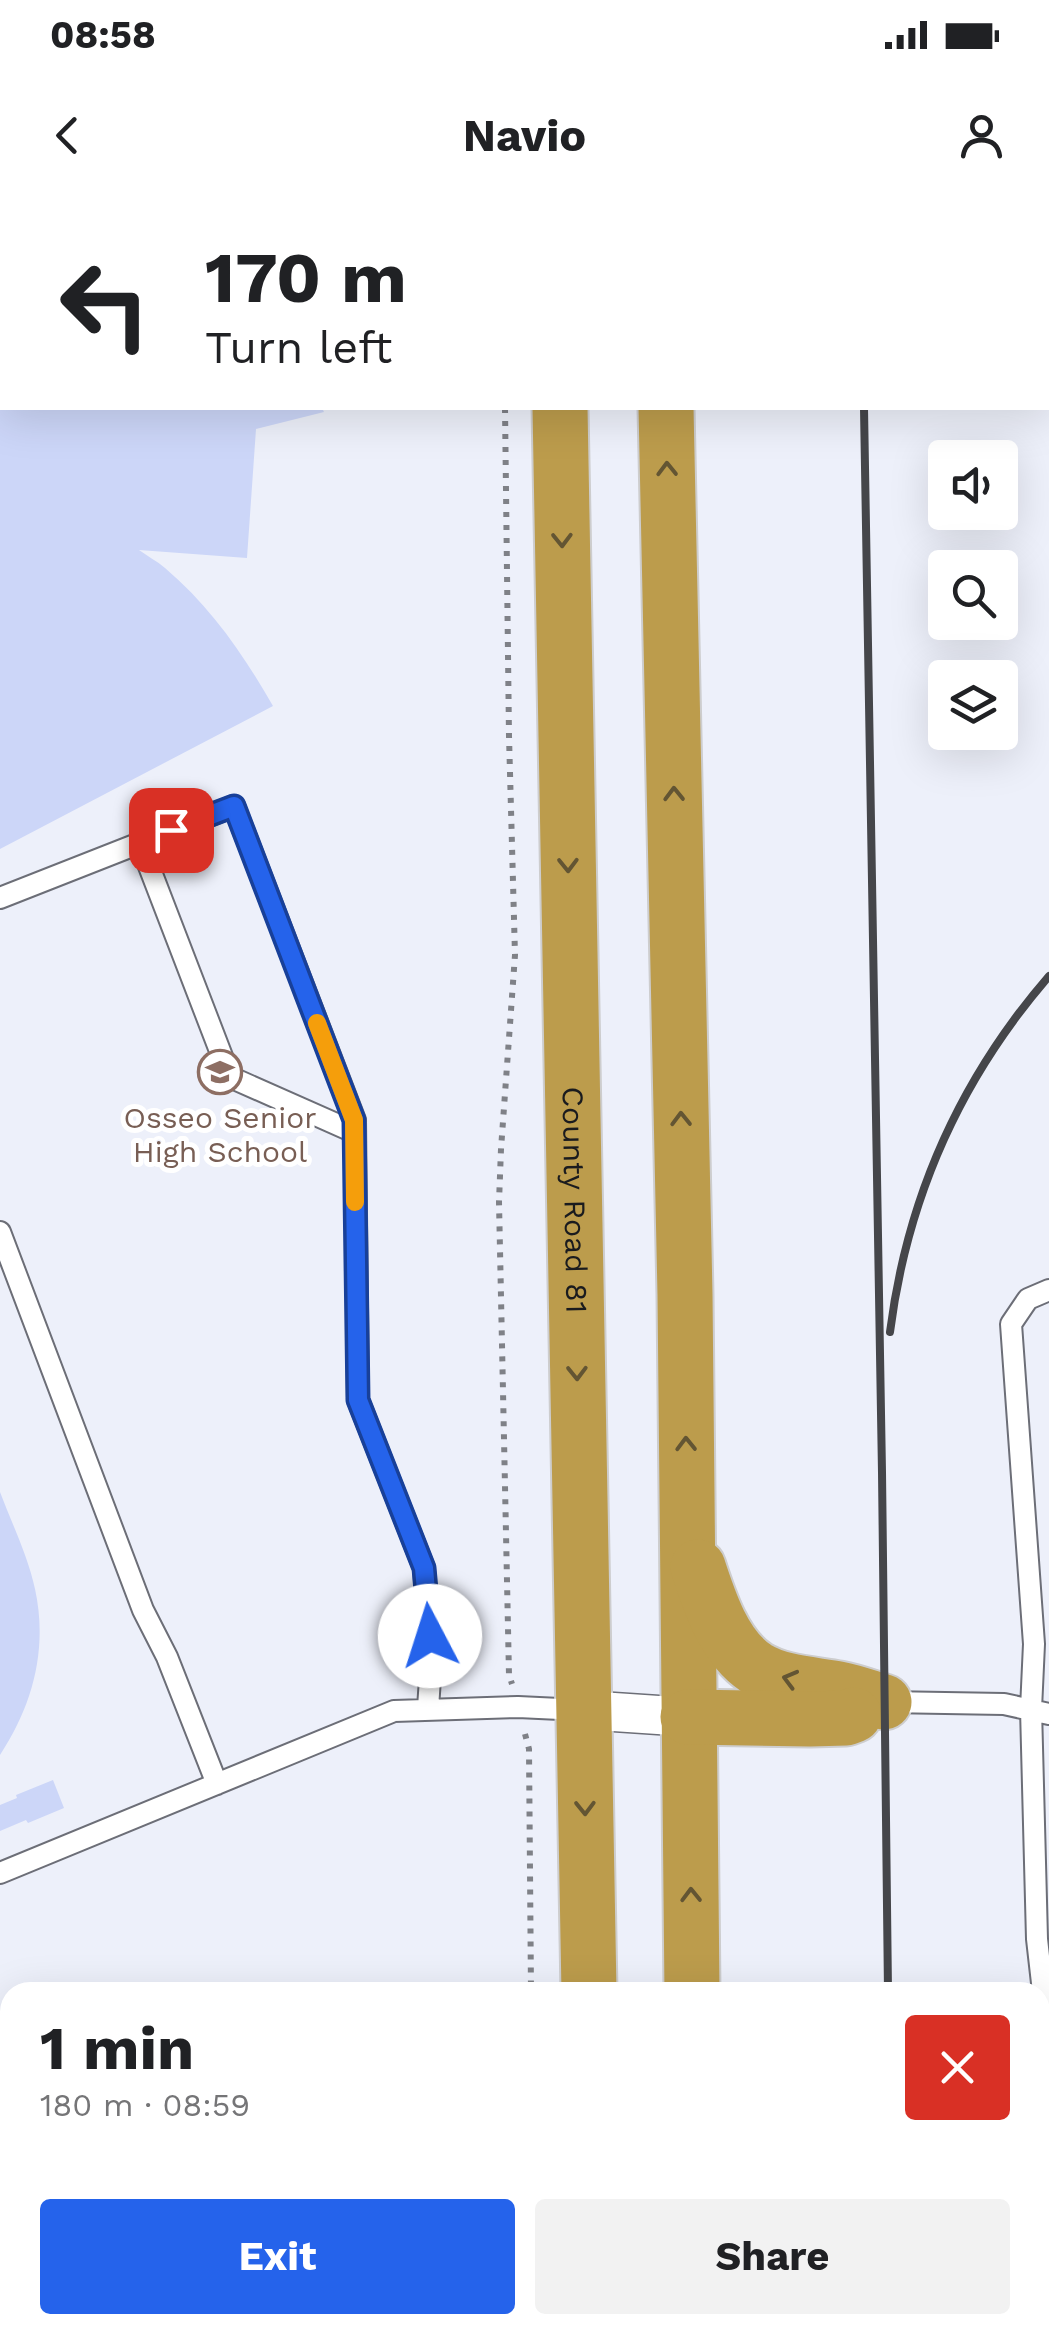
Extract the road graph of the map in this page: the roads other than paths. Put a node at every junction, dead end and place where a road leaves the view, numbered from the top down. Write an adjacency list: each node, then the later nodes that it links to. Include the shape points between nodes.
1 (560, 410): 11 (highway, County Road 81, one-way to 11)
2 (666, 410): 8 (highway, one-way to 2)
3 (140, 843): 4 (lane); 5 (lane, via 230,1078); 5 (lane, via 234,806)
4 (0, 898)
5 (354, 1132): 10 (lane, via 358,1400 424,1568)
6 (0, 1232): 14 (lane, via 143,1610)
7 (1049, 1290): 12 (lane, via 1028,1299 1011,1324)
8 (687, 1522): 9 (highway, one-way to 8, via 788,1680 747,1660 710,1602); 13 (highway)
9 (884, 1702): 12 (lane); 13 (highway, via 846,1718)
10 (428, 1708): 11 (lane); 14 (lane, via 394,1711)
11 (584, 1710): 13 (street); 16 (highway, County Road 81, one-way to 16)
12 (1040, 1711): 18 (lane, via 1036,1940)
13 (688, 1716): 17 (highway, one-way to 13)
14 (217, 1784): 15 (lane)
15 (0, 1873)
16 (588, 1982)
17 (692, 1982)
18 (1042, 1982)

